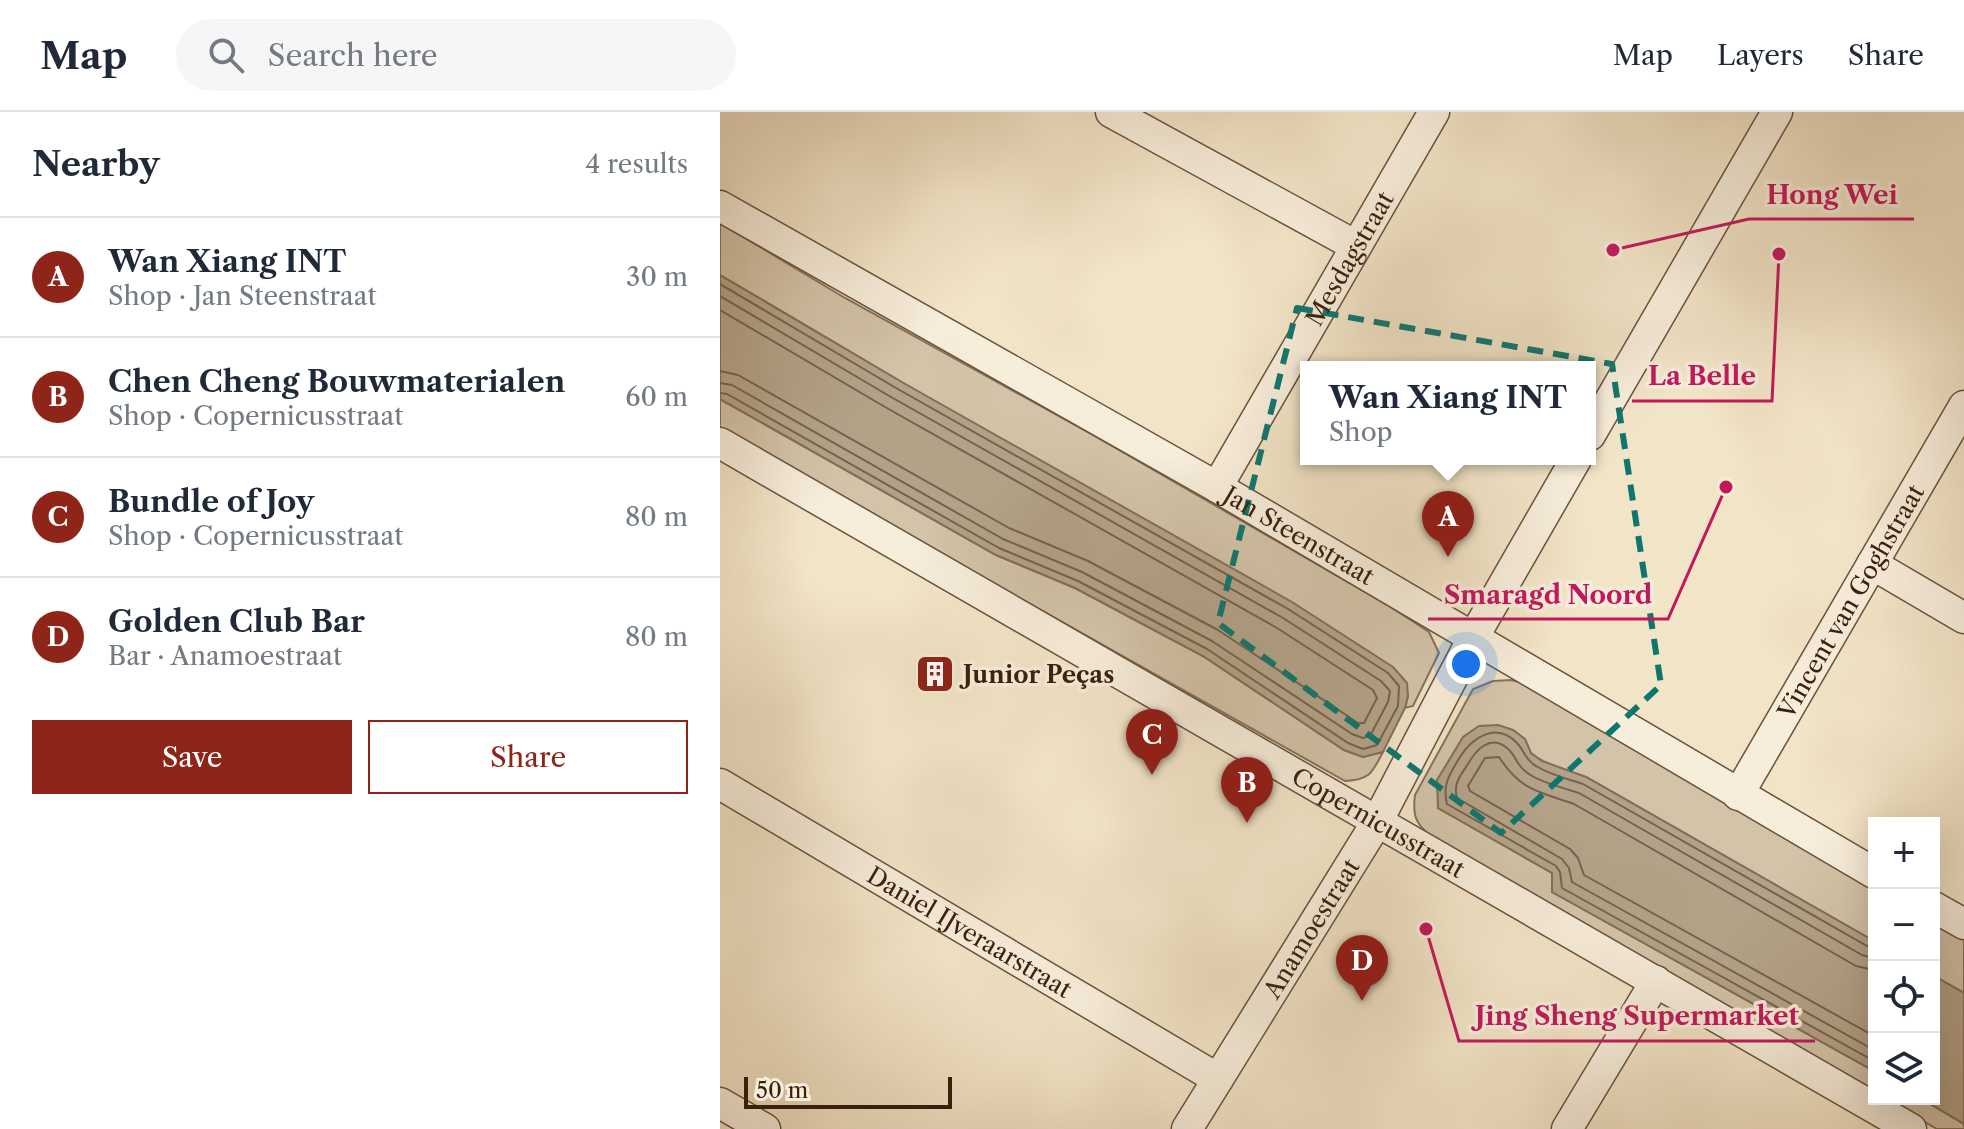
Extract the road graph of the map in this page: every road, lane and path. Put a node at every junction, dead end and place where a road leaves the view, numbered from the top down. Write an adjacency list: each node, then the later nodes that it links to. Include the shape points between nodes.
1 (1111, 112): 5 (street)
2 (1434, 112): 5 (street, Mesdagstraat)
3 (1777, 112): 7 (street)
4 (720, 206): 10 (street, Jan Steenstraat)
5 (1356, 246): 10 (street, Mesdagstraat)
6 (1964, 406): 11 (street, Vincent van Goghstraat)
7 (1596, 425)
8 (720, 443): 16 (street, Copernicusstraat)
9 (1573, 465): 13 (street, Anamoestraat)
10 (1217, 487): 13 (street, Jan Steenstraat)
11 (1872, 564): 12 (street); 15 (street, Vincent van Goghstraat)
12 (1964, 618)
13 (1473, 638): 15 (street, Jan Steenstraat); 16 (street, Anamoestraat)
14 (720, 784): 21 (street, Daniel IJveraarstraat)
15 (1738, 795): 17 (street, Jan Steenstraat)
16 (1377, 822): 20 (street, Copernicusstraat); 21 (street, Anamoestraat)
17 (1868, 870)
18 (1940, 910): 19 (street)
19 (1964, 924)
20 (1656, 981): 23 (street, Copernicusstraat); 26 (street)
21 (1218, 1079): 25 (street, Anamoestraat)
22 (720, 1103): 24 (street)
23 (1894, 1125)
24 (765, 1129)
25 (1187, 1129)
26 (1567, 1129)

